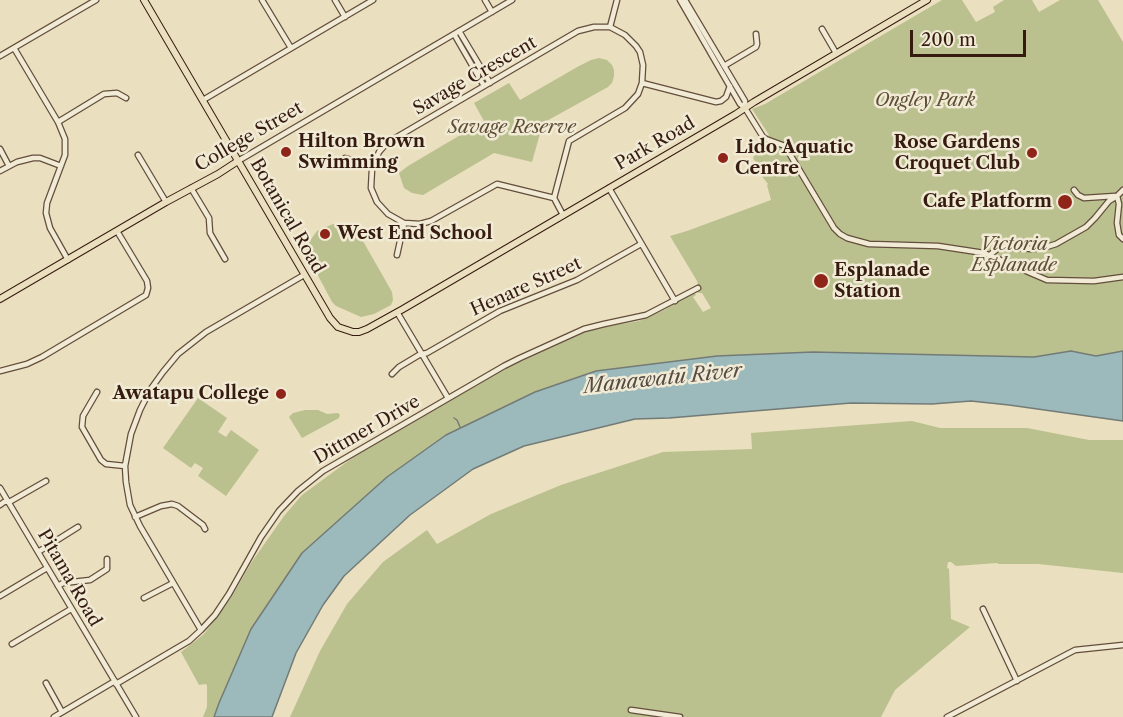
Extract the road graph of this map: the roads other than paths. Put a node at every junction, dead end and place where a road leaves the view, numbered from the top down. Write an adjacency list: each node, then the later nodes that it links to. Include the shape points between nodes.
1 (96, 0): 19 (street)
2 (144, 0): 29 (main road, Botanical Road)
3 (262, 0): 20 (street)
4 (335, 0): 13 (street)
5 (374, 0): 13 (street)
6 (485, 0): 12 (street)
7 (512, 0): 12 (street, College Street)
8 (617, 0): 15 (street)
9 (680, 0): 14 (street)
10 (685, 0): 14 (street)
11 (927, 0): 21 (main road, Park Road)
12 (492, 12): 17 (street, College Street)
13 (345, 17): 20 (street)
14 (692, 17): 23 (street); 26 (street)
15 (610, 27): 24 (street, Savage Crescent, via 578,31); 25 (street, via 626,35 640,52)
16 (822, 29): 21 (street)
17 (456, 33): 24 (street); 27 (street); 35 (street, College Street)
18 (756, 34): 23 (street, via 756,47)
19 (14, 48): 22 (street); 31 (street)
20 (291, 48): 29 (street)
21 (836, 53): 30 (main road, Park Road)
22 (0, 56)
23 (724, 66): 26 (street)
24 (490, 83): 27 (street, Savage Crescent)
25 (642, 83): 26 (street, via 716,102 726,98); 45 (street, via 625,108 569,141)
26 (733, 85): 30 (street, via 740,104)
27 (484, 86): 38 (street, Savage Crescent, via 386,144)
28 (126, 98): 31 (street, via 117,93 104,94)
29 (202, 100): 35 (main road, Botanical Road)
30 (746, 108): 41 (main road, Park Road); 53 (street, via 763,137 785,146 840,234 869,244 938,246)
31 (58, 122): 37 (street, via 66,144)
32 (0, 149): 36 (street)
33 (138, 155): 46 (street)
34 (345, 158): 38 (street)
35 (238, 160): 40 (main road, College Street); 56 (main road, Botanical Road)
36 (9, 166): 37 (street, via 40,158); 39 (street)
37 (61, 166): 54 (street, via 47,202 46,218)
38 (372, 166): 48 (street, via 374,198 388,214)
39 (0, 171)
40 (191, 188): 46 (main road, College Street); 55 (street, via 209,218 210,233)
41 (609, 188): 47 (main road, Park Road); 51 (street)
42 (1074, 190): 44 (street, via 1084,198)
43 (1123, 190): 44 (street)
44 (1118, 196): 50 (street, via 1117,229); 53 (street, via 1086,227 1048,247 1000,247)
45 (554, 198): 47 (street); 48 (street, via 497,184 431,221)
46 (166, 202): 49 (main road, College Street)
47 (563, 215): 61 (main road, Park Road)
48 (404, 223): 52 (street)
49 (117, 231): 54 (main road, College Street); 63 (street, via 147,281 146,295 42,357)
50 (1123, 239)
51 (641, 244): 60 (street); 62 (street, Henare Street, via 577,280 500,311)
52 (397, 255)
53 (990, 255): 57 (street, via 1047,280)
54 (68, 260): 59 (main road, College Street)
55 (225, 260)
56 (304, 275): 61 (main road, Botanical Road, via 333,323 342,329 364,330); 67 (street, via 206,332 174,359 156,380 140,410 129,440)
57 (1123, 277)
58 (698, 288): 60 (street, Dittmer Drive)
59 (0, 299)
60 (675, 301): 66 (street, Dittmer Drive, via 646,315 584,330 504,366)
61 (397, 312): 62 (street)
62 (422, 355): 64 (street, Henare Street); 66 (street)
63 (0, 371)
64 (392, 374)
65 (97, 392): 67 (street, via 82,416 82,428 101,460)
66 (448, 398): 84 (street, Dittmer Drive, via 333,464 298,491 279,511 230,594)
67 (126, 466): 72 (street, via 127,490)
68 (46, 481): 70 (street)
69 (0, 488): 70 (street, Pitama Road)
70 (8, 501): 71 (street); 75 (street, Pitama Road)
71 (0, 504)
72 (135, 517): 74 (street, via 172,504); 78 (street)
73 (78, 527): 75 (street)
74 (205, 529)
75 (38, 552): 77 (street, Pitama Road)
76 (107, 559): 79 (street, via 107,569 90,580)
77 (47, 568): 79 (street, Pitama Road); 80 (street)
78 (173, 583): 81 (street); 84 (street)
79 (58, 586): 82 (street, Pitama Road)
80 (0, 596)
81 (144, 598)
82 (71, 609): 85 (street); 89 (street, Pitama Road)
83 (983, 609): 87 (street)
84 (201, 630): 89 (street, Dittmer Drive, via 183,645)
85 (12, 644)
86 (1123, 645): 87 (street, via 1075,650)
87 (1017, 681): 95 (street)
88 (46, 683): 91 (street)
89 (116, 683): 91 (street, Dittmer Drive); 93 (street, Pitama Road)
90 (632, 710): 94 (street)
91 (62, 712): 92 (street, Dittmer Drive)
92 (54, 717)
93 (136, 717)
94 (680, 717)
95 (947, 717)

